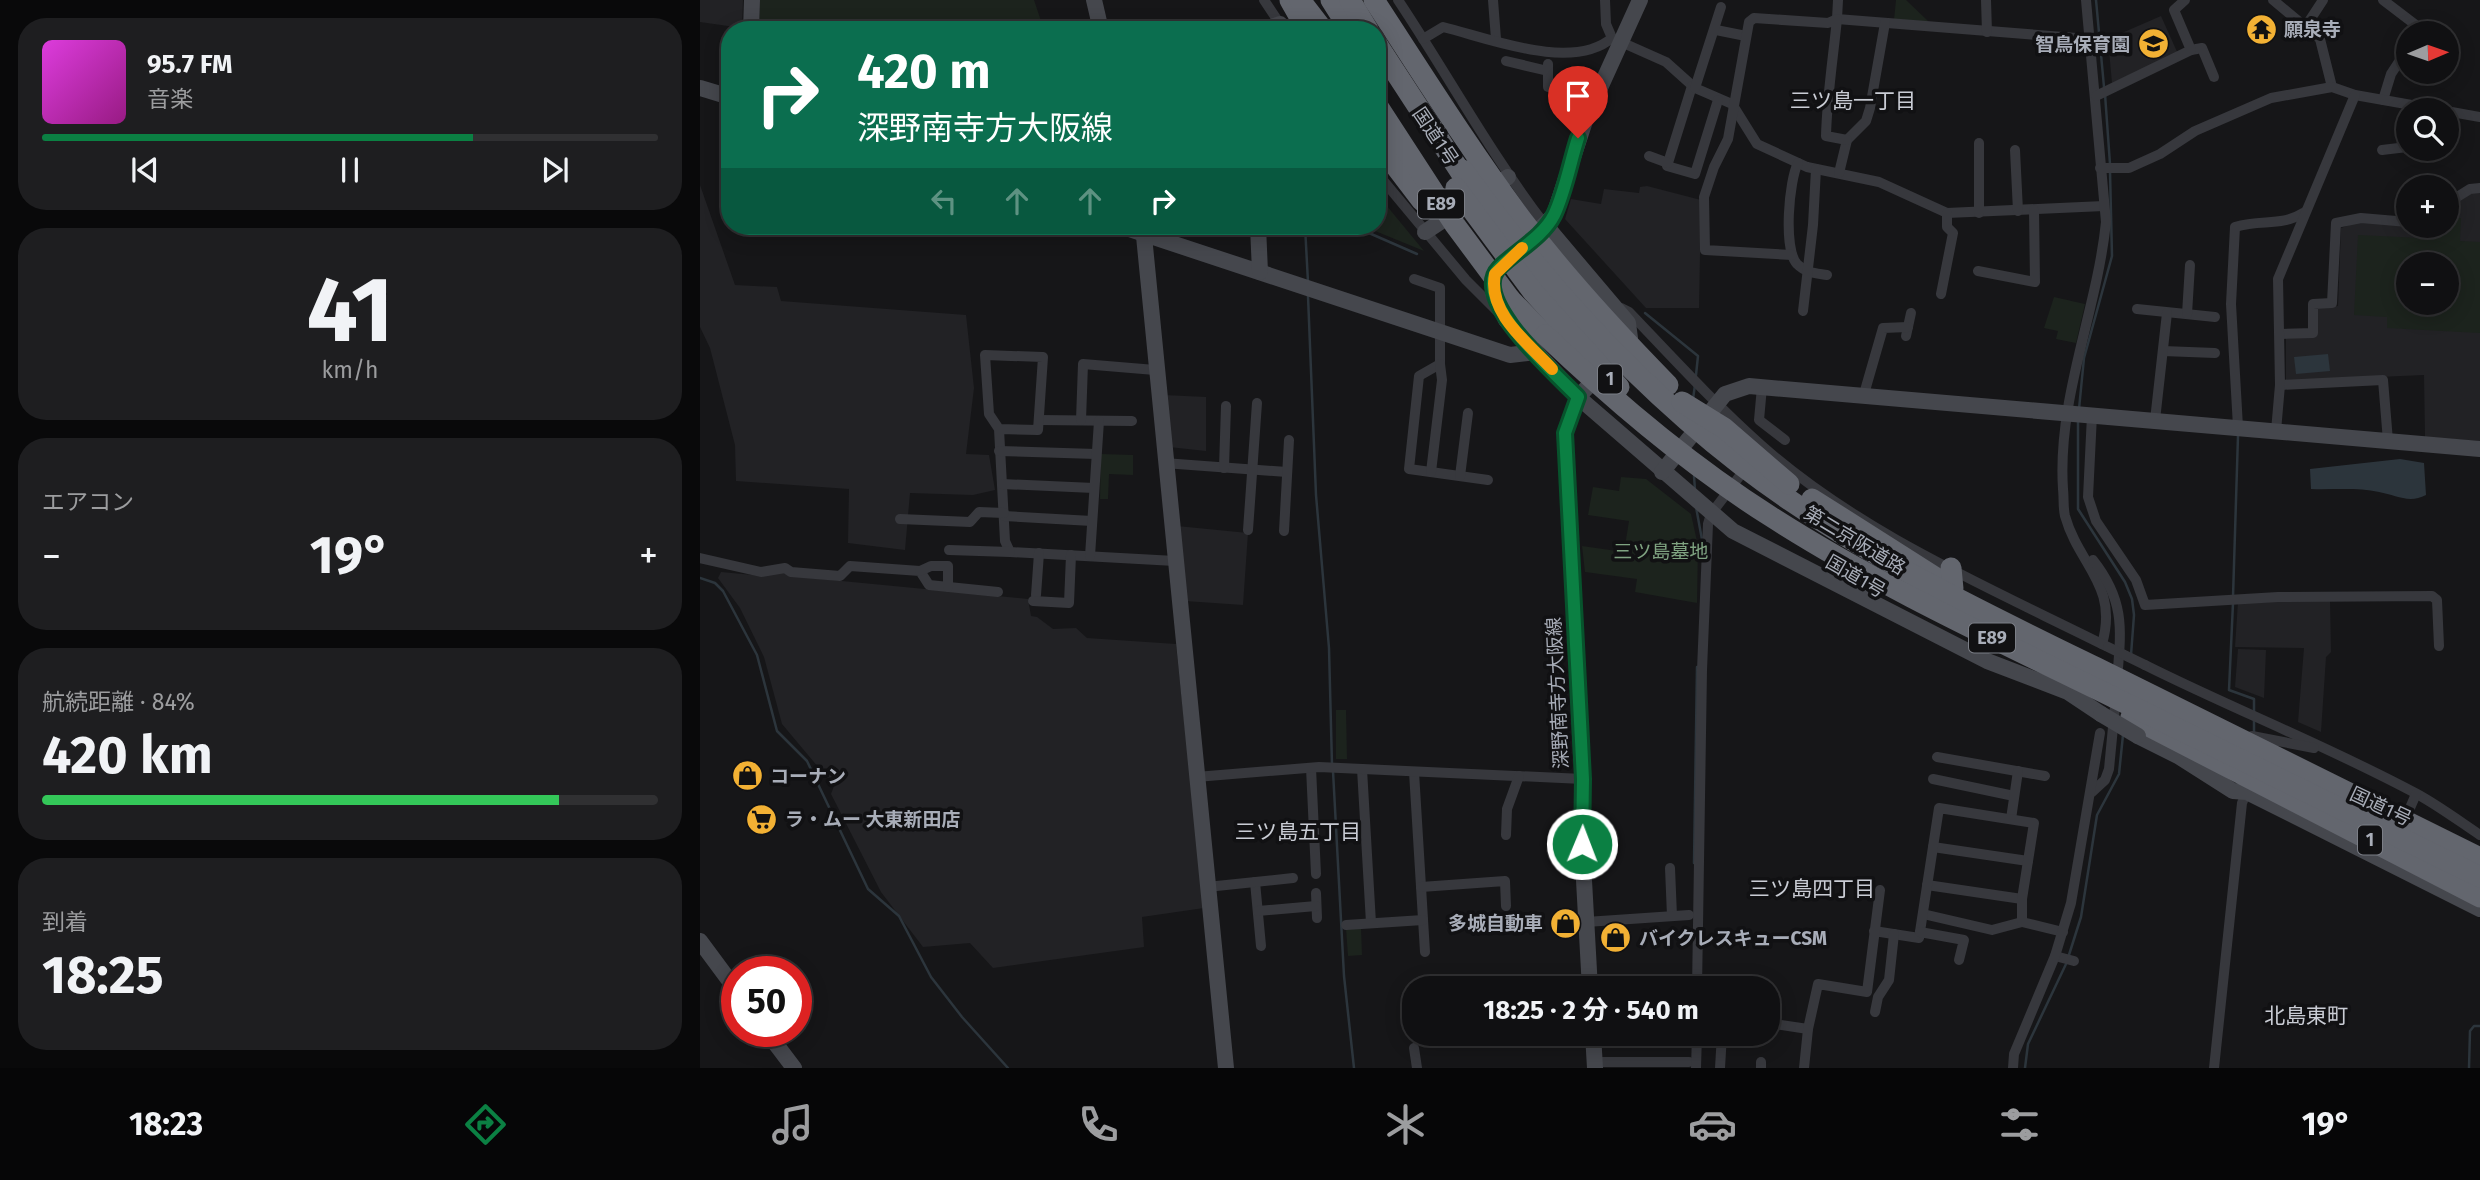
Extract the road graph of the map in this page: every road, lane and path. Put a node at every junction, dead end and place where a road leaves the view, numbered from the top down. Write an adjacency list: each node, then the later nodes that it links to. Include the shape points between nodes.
1 (752, 0): 23 (street)
2 (1094, 0): 24 (street)
3 (1264, 0): 25 (street)
4 (1290, 0): 26 (highway)
5 (1300, 0): 27 (highway, bridge)
6 (1324, 0): 28 (street)
7 (1331, 0): 29 (highway)
8 (1353, 0): 30 (highway)
9 (1374, 0): 158 (highway, bridge, via 1524,222 1622,338 1745,460)
10 (1398, 0): 37 (street)
11 (1493, 0): 39 (street)
12 (1605, 0): 40 (street, via 1606,24)
13 (1640, 0): 40 (street)
14 (1838, 0): 22 (street)
15 (1986, 0): 35 (street)
16 (2087, 0): 38 (street)
17 (2185, 0): 41 (street, via 2174,10)
18 (2273, 0): 33 (street)
19 (2323, 0): 33 (street)
20 (2384, 0): 31 (street)
21 (1721, 8): 34 (street)
22 (1837, 19): 32 (street); 36 (street, via 1828,23 1754,18); 64 (street, via 1826,136)
23 (751, 21)
24 (1099, 21)
25 (1278, 21)
26 (1302, 21)
27 (1316, 21)
28 (1318, 21)
29 (1344, 21)
30 (1366, 21)
31 (2411, 21)
32 (1885, 23): 35 (street); 64 (street, via 1866,121)
33 (2306, 26): 52 (street, via 2320,39)
34 (1716, 30): 36 (street); 51 (street)
35 (1987, 32): 38 (street)
36 (1746, 36): 59 (street)
37 (1423, 38): 39 (street, via 1443,27); 76 (street)
38 (2089, 39): 54 (street)
39 (1496, 40): 43 (street)
40 (1616, 41): 43 (street); 51 (street, via 1666,62); 88 (street, via 1554,215)
41 (2191, 50): 48 (street, via 2202,48); 54 (street)
42 (1386, 51): 158 (highway, 第二京阪道路 / E89, bridge, via 1503,227 1597,335 1703,435)
43 (1548, 54): 47 (street)
44 (1386, 59): 78 (highway, 国道1号 / 1)
45 (1506, 61): 47 (street)
46 (2396, 66): 58 (street)
47 (1548, 71): 50 (street)
48 (2214, 76)
49 (1386, 84): 78 (highway, 国道1号 / 1)
50 (1548, 87)
51 (1693, 87): 57 (street); 71 (street)
52 (2332, 87): 56 (street); 73 (street, via 2271,98 2195,131 2160,154 2129,167)
53 (700, 88): 55 (street)
54 (2102, 92): 73 (street)
55 (721, 94)
56 (2355, 95): 58 (street); 85 (street)
57 (1717, 100): 59 (street); 71 (street, via 1695,174)
58 (2383, 100): 60 (street)
59 (1732, 104): 72 (street, via 1757,144); 93 (street, via 1728,139 1704,197 1705,250)
60 (2396, 104)
61 (2459, 113): 62 (street)
62 (2480, 117)
63 (1386, 119): 103 (highway, E89, bridge)
64 (1847, 140): 75 (street)
65 (1979, 143): 84 (street)
66 (2396, 148): 68 (street)
67 (2015, 150): 83 (street)
68 (2382, 150)
69 (1386, 154): 103 (highway, bridge)
70 (1649, 156): 71 (street)
71 (1668, 163)
72 (1798, 163): 74 (street); 93 (street, via 1791,177)
73 (2107, 168): 81 (street)
74 (1816, 169): 75 (street); 97 (street)
75 (1839, 173): 86 (street, via 1879,182)
76 (1508, 177): 88 (street); 89 (street)
77 (1386, 184): 89 (street)
78 (1461, 185): 130 (highway, 国道1号 / 1, bridge, via 1591,334); 130 (highway, 国道1号 / 1, bridge, via 1553,316 1614,383)
79 (2480, 188): 80 (street)
80 (2459, 196)
81 (2104, 206): 82 (street); 123 (street, via 2103,250 2078,349)
82 (2034, 210): 83 (street); 95 (street, via 2035,282)
83 (2018, 211): 84 (street)
84 (1979, 212): 86 (street)
85 (2305, 212): 110 (street, via 2278,279); 129 (street, via 2288,222 2235,227 2231,304)
86 (1947, 213): 100 (street, via 1947,227 1953,233)
87 (2396, 221): 110 (street, via 2361,218 2336,223 2332,303 2313,304 2314,333)
88 (1546, 226): 101 (street, 深野南寺方大阪線); 103 (street, via 1495,274 1493,293)
89 (1426, 232): 103 (street, via 1466,281)
90 (1144, 235): 115 (street)
91 (1159, 235): 96 (street)
92 (1258, 235): 96 (street)
93 (1792, 255): 97 (street)
94 (2190, 265): 107 (street)
95 (1978, 271)
96 (1259, 272): 109 (street)
97 (1807, 272): 98 (street); 104 (street)
98 (1827, 275)
99 (1414, 279): 109 (street, via 1440,288)
100 (1941, 294)
101 (1612, 304): 119 (street, 深野南寺方大阪線, via 1628,323 1630,338); 130 (street, via 1629,312)
102 (2137, 309): 106 (street)
103 (1508, 310): 112 (street); 204 (highway, 第二京阪道路 / E89, bridge, via 1673,447 1839,558)
104 (1803, 311)
105 (1912, 313): 118 (street, via 1907,331 1883,328)
106 (2167, 313): 107 (street); 111 (street)
107 (2187, 314): 108 (street)
108 (2215, 317)
109 (1438, 332): 112 (street, via 1510,355); 114 (street)
110 (2280, 334): 116 (street)
111 (2163, 351): 113 (street); 126 (street)
112 (1536, 352): 119 (street)
113 (2215, 353)
114 (1440, 364): 144 (street); 144 (street, via 1419,376 1409,469)
115 (1155, 370): 125 (street, via 1083,364); 140 (street)
116 (2280, 385): 132 (street); 135 (street, via 2383,380)
117 (1762, 387): 118 (street); 130 (street, via 1726,394); 134 (street, via 1759,420)
118 (1864, 394): 123 (street)
119 (1578, 397): 145 (street); 187 (street, 深野南寺方大阪線, via 1565,433)
120 (1257, 403): 142 (street)
121 (1226, 406): 141 (street)
122 (1468, 413): 146 (street)
123 (2080, 414): 126 (street); 157 (street, via 2062,477 2065,514); 173 (street, via 2088,497 2096,521 2136,580 2145,605 2432,596 2437,600)
124 (1039, 420): 125 (street); 131 (street, via 1038,430); 131 (street, via 1043,358 985,355 989,414)
125 (1081, 420): 127 (street)
126 (2155, 420): 129 (street)
127 (1098, 421): 128 (street); 139 (street)
128 (1132, 421)
129 (2238, 427): 132 (street)
130 (1698, 428): 137 (highway, 国道1号 / 1, bridge); 145 (street); 150 (highway, 国道1号 / 1, bridge)
131 (999, 429): 138 (street)
132 (2276, 431): 135 (street)
133 (1289, 440): 143 (street)
134 (1785, 440)
135 (2388, 441): 136 (street)
136 (2480, 449)
137 (1758, 450): 150 (street); 167 (street); 167 (highway, 国道1号 / 1, bridge, via 1789,484)
138 (999, 451): 139 (street); 148 (street)
139 (1097, 454): 149 (street)
140 (1164, 463): 141 (street); 165 (street)
141 (1224, 468): 142 (street)
142 (1252, 470): 143 (street); 155 (street)
143 (1287, 472): 156 (street)
144 (1431, 472): 146 (street)
145 (1662, 472): 152 (street)
146 (1460, 476): 147 (street)
147 (1488, 480)
148 (1002, 484): 149 (street); 151 (street)
149 (1094, 488): 154 (street)
150 (1730, 488): 152 (street); 171 (highway, 国道1号 / 1, bridge, via 1795,540 1878,590)
151 (1004, 514): 153 (street, via 979,512 970,522); 154 (street); 160 (street)
152 (1711, 514): 170 (street, via 1751,542); 240 (street, via 1702,670)
153 (900, 519)
154 (1092, 520): 163 (street)
155 (1248, 530)
156 (1284, 531)
157 (2072, 533): 172 (street, via 2108,608); 174 (street, via 2108,580)
158 (1848, 538): 200 (highway, 第二京阪道路 / E89, bridge, via 1998,620)
159 (949, 550): 160 (street)
160 (1010, 552): 161 (street)
161 (1039, 553): 162 (street); 162 (street, via 1035,598 1069,603)
162 (1071, 555): 163 (street)
163 (1090, 556): 165 (street)
164 (700, 558): 166 (street, via 761,572 785,568 840,576 850,566)
165 (1175, 561): 186 (street)
166 (920, 571): 168 (street, via 929,585); 168 (street, via 948,566)
167 (1952, 578): 172 (street); 174 (highway, 国道1号 / 1)
168 (948, 587): 169 (street)
169 (998, 592)
170 (1934, 634): 171 (street); 175 (street, via 2004,669)
171 (1978, 640): 175 (highway, 国道1号 / 1)
172 (2105, 646): 174 (street, bridge)
173 (2439, 646)
174 (2130, 673): 175 (street); 177 (highway, 国道1号 / 1); 178 (street, via 2252,713)
175 (2121, 717): 189 (highway, 国道1号 / 1); 190 (street, via 2105,780)
176 (2100, 733): 190 (street)
177 (2252, 736): 178 (street); 194 (highway, 国道1号 / 1, via 2319,777)
178 (2328, 751): 191 (street)
179 (1937, 757): 182 (street)
180 (1311, 768): 181 (street); 186 (street); 203 (street)
181 (1362, 769): 183 (street); 226 (street)
182 (2018, 771): 185 (street); 192 (street)
183 (1413, 772): 184 (street); 209 (street)
184 (1519, 776): 187 (street); 197 (street, via 1507,809)
185 (2045, 776)
186 (1196, 777): 208 (street)
187 (1583, 779): 224 (street, 深野南寺方大阪線)
188 (1933, 779): 192 (street)
189 (2243, 786): 211 (highway, 国道1号 / 1); 257 (street)
190 (2092, 792): 230 (street)
191 (2416, 794): 193 (street); 194 (street)
192 (2014, 796): 195 (street)
193 (2453, 815): 196 (street); 198 (street)
194 (2406, 818): 200 (highway, 国道1号 / 1); 211 (street, via 2395,841 2400,852 2448,873 2459,881)
195 (2011, 819): 199 (street, via 1939,808); 201 (street, via 2034,823)
196 (2480, 826)
197 (1506, 835)
198 (2480, 835)
199 (1933, 847): 201 (street); 207 (street)
200 (2480, 856)
201 (2028, 861): 214 (street)
202 (1670, 868): 221 (street)
203 (1316, 874)
204 (2480, 877)
205 (1293, 878): 206 (street)
206 (1255, 882): 208 (street); 218 (street)
207 (1927, 885): 214 (street); 219 (street)
208 (1207, 887): 252 (street)
209 (1421, 887): 216 (street, via 1505,881); 223 (street)
210 (1880, 890): 228 (street)
211 (2456, 891): 213 (highway, 国道1号 / 1); 217 (street)
212 (1316, 893): 215 (street)
213 (2480, 897)
214 (2022, 899): 225 (street)
215 (1316, 906): 218 (street); 222 (street)
216 (1506, 906)
217 (2480, 909)
218 (1258, 911): 233 (street)
219 (1923, 914): 225 (street, via 1992,930); 229 (street)
220 (1689, 915): 221 (street)
221 (1672, 916): 224 (street)
222 (1317, 918)
223 (1423, 920): 226 (street); 234 (street)
224 (1586, 922): 239 (street, 深野南寺方大阪線)
225 (2022, 922): 230 (street)
226 (1371, 923): 227 (street)
227 (1346, 925)
228 (1874, 930): 231 (street); 243 (street, via 1867,992 1818,984)
229 (1920, 932): 231 (street, via 1919,938); 236 (street, via 1964,940)
230 (2063, 932): 235 (street)
231 (1894, 934): 241 (street, via 1889,980)
232 (700, 941): 238 (street)
233 (1261, 946)
234 (1425, 952)
235 (2055, 956): 237 (street); 256 (street, via 2014,1054)
236 (1959, 960)
237 (2074, 961)
238 (721, 969)
239 (1589, 976)
240 (1698, 976)
241 (1875, 1012)
242 (1780, 1025): 243 (street)
243 (1808, 1029): 255 (street)
244 (1594, 1046): 249 (street)
245 (1695, 1046): 250 (street)
246 (1721, 1046): 254 (street)
247 (778, 1047): 251 (street)
248 (1414, 1048): 253 (street)
249 (1595, 1065): 250 (street)
250 (1692, 1065)
251 (794, 1068)
252 (1226, 1068)
253 (1417, 1068)
254 (1720, 1068)
255 (1804, 1068)
256 (2013, 1068)
257 (2214, 1068)

